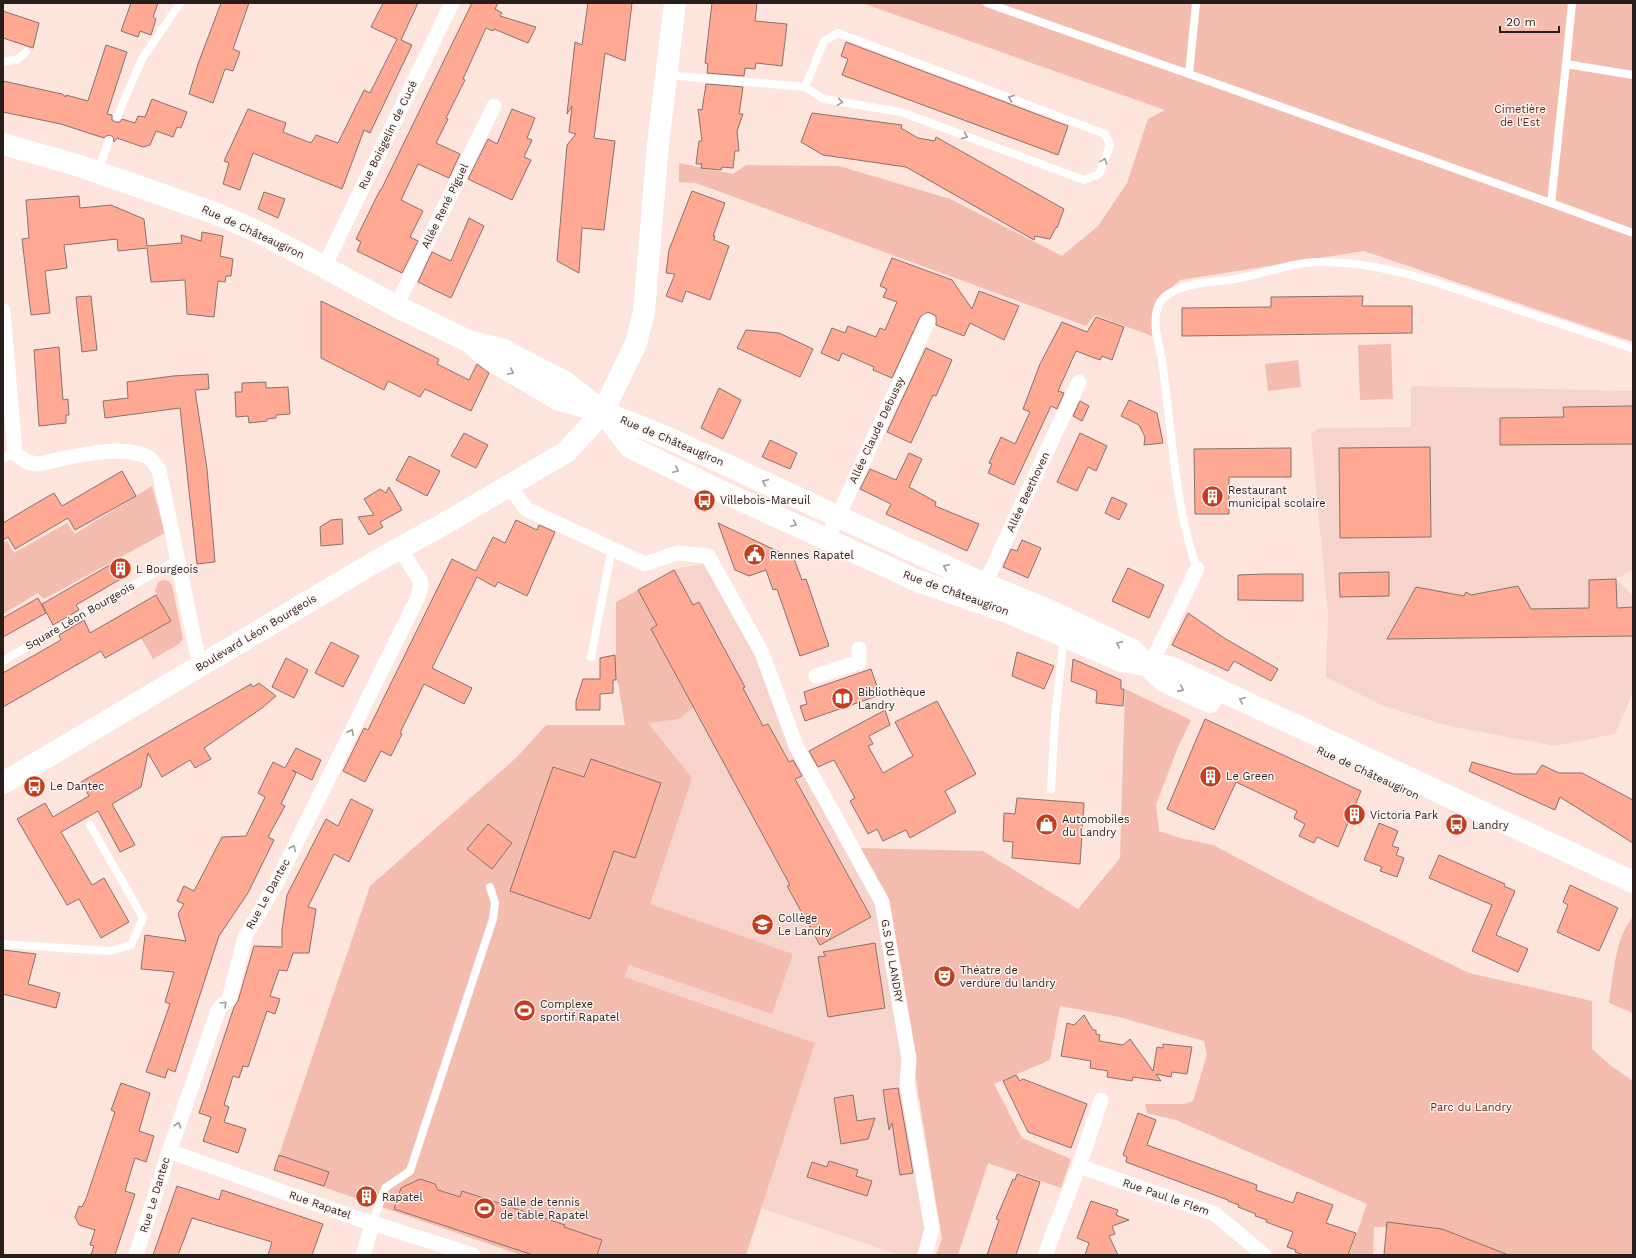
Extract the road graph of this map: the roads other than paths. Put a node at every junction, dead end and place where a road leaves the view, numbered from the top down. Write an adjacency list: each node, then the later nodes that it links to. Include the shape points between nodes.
1 (180, 3): 15 (lane, via 142,59)
2 (452, 3): 21 (street, Rue Boisgelin de Cucé)
3 (675, 3): 12 (main road, Boulevard Léon Bourgeois)
4 (987, 3): 10 (lane)
5 (1196, 3): 10 (lane)
6 (1572, 3): 9 (lane)
7 (26, 52): 8 (lane, via 18,59)
8 (3, 62)
9 (1566, 64): 11 (lane); 19 (lane)
10 (1189, 74): 19 (lane)
11 (1633, 74)
12 (668, 75): 13 (lane); 27 (main road, Boulevard Léon Bourgeois, via 658,144 641,329)
13 (805, 87): 13 (lane, one-way to 13, via 824,99 901,112 1084,180 1099,174 1110,146 1105,134 838,34 824,41)
14 (494, 106): 22 (street, Allée René Piguel)
15 (117, 117)
16 (109, 140): 18 (lane)
17 (3, 144): 18 (main road, Rue de Châteaugiron)
18 (98, 172): 21 (main road, Rue de Châteaugiron, via 217,214)
19 (1550, 203): 20 (lane)
20 (1633, 233)
21 (324, 267): 22 (main road, Rue de Châteaugiron)
22 (396, 306): 27 (main road, Rue de Châteaugiron, via 468,341 491,360 559,400)
23 (3, 311): 28 (street)
24 (928, 321): 30 (street, Allée Claude Debussy)
25 (1633, 349): 35 (lane, via 1436,282 1357,263 1317,262 1171,291 1160,304 1156,319 1157,336 1181,501 1190,549)
26 (1079, 382): 36 (street, Allée Beethoven)
27 (603, 412): 29 (main road, Boulevard Léon Bourgeois, via 566,452); 30 (main road, Rue de Châteaugiron, one-way to 27, via 666,437); 31 (main road, Rue de Châteaugiron, one-way to 31, via 630,447)
28 (9, 455): 34 (street, via 38,464 111,451 129,452 150,458 159,470)
29 (510, 486): 32 (street, via 526,509); 33 (main road, Boulevard Léon Bourgeois)
30 (838, 516): 31 (street, Allée Claude Debussy); 36 (main road, Rue de Châteaugiron, one-way to 30)
31 (827, 540): 36 (main road, Rue de Châteaugiron, via 918,581)
32 (612, 548): 39 (lane); 58 (street, G.S DU LANDRY, via 645,564 677,553 708,556 762,653 796,746 882,902 909,1059 907,1084 932,1229)
33 (400, 549): 42 (main road, Boulevard Léon Bourgeois); 52 (street, Rue Le Dantec, one-way to 33, via 219,1008 229,999 245,936 276,882 418,596 420,580)
34 (178, 559): 40 (lane, Square Léon Bourgeois); 42 (street)
35 (1197, 569): 41 (street)
36 (980, 593): 37 (main road, Rue de Châteaugiron)
37 (1064, 627): 41 (main road, Rue de Châteaugiron, via 1132,650); 45 (lane)
38 (859, 649): 43 (street, via 859,662)
39 (591, 657)
40 (3, 661)
41 (1150, 666): 47 (main road, Rue de Châteaugiron, one-way to 41, via 1170,667); 49 (main road, Rue de Châteaugiron, one-way to 49, via 1164,681)
42 (200, 667): 44 (main road, Boulevard Léon Bourgeois)
43 (816, 676)
44 (3, 783)
45 (1051, 789)
46 (90, 826): 50 (lane, via 143,918 131,945 110,951)
47 (1633, 882)
48 (490, 887): 54 (lane, via 495,903 493,919 410,1171 385,1188)
49 (1633, 894)
50 (3, 944)
51 (1101, 1100): 53 (street)
52 (169, 1151): 54 (street, Rue Rapatel); 55 (street, Rue Le Dantec)
53 (1079, 1166): 59 (street); 60 (street, Rue Paul le Flem, via 1215,1214)
54 (373, 1222): 56 (street); 57 (street, Rue Rapatel)
55 (136, 1255)
56 (363, 1255)
57 (473, 1255)
58 (924, 1255)
59 (1045, 1255)
60 (1264, 1255)

